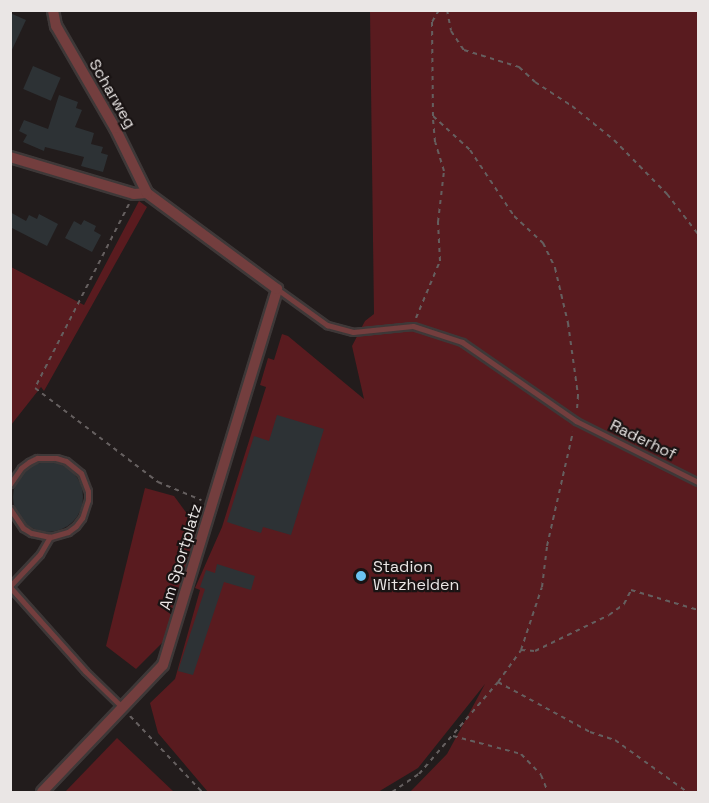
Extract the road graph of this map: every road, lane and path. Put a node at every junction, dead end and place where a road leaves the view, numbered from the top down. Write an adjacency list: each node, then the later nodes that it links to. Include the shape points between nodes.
1 (53, 10): 6 (street, Scharweg, via 56,26 115,128)
2 (439, 10): 4 (path, via 432,22)
3 (447, 10): 8 (path, via 451,31 464,50 519,67 572,106 614,140)
4 (433, 116): 10 (path, via 435,142 444,171 438,222 440,261); 11 (path, via 470,150 514,216 543,243 555,268 578,394)
5 (10, 157): 7 (street)
6 (147, 193): 7 (street); 9 (street, Scharweg)
7 (134, 194): 14 (path, via 35,388 158,482)
8 (699, 234)
9 (277, 289): 10 (lane, via 327,325 353,332); 14 (street, Am Sportplatz)
10 (413, 326): 11 (lane, Raderhof, via 462,342)
11 (576, 421): 12 (lane, Raderhof); 19 (path, via 546,546 542,587)
12 (699, 482)
13 (10, 484): 16 (lane, via 28,462 47,457 66,461 81,473 88,491 82,519 68,532)
14 (212, 504): 21 (street, Am Sportplatz, via 163,664)
15 (10, 509): 16 (lane, via 23,528)
16 (50, 537): 17 (lane, via 40,554)
17 (10, 586): 21 (lane)
18 (699, 610): 19 (path, via 631,590 624,604 609,615 535,651)
19 (521, 650): 20 (path)
20 (498, 682): 22 (path); 27 (path, via 590,732 615,740)
21 (123, 708): 23 (street, Am Sportplatz); 24 (path)
22 (453, 736): 25 (path, via 419,774); 26 (path, via 521,754 541,775)
23 (42, 792)
24 (202, 792)
25 (392, 792)
26 (548, 792)
27 (687, 792)

